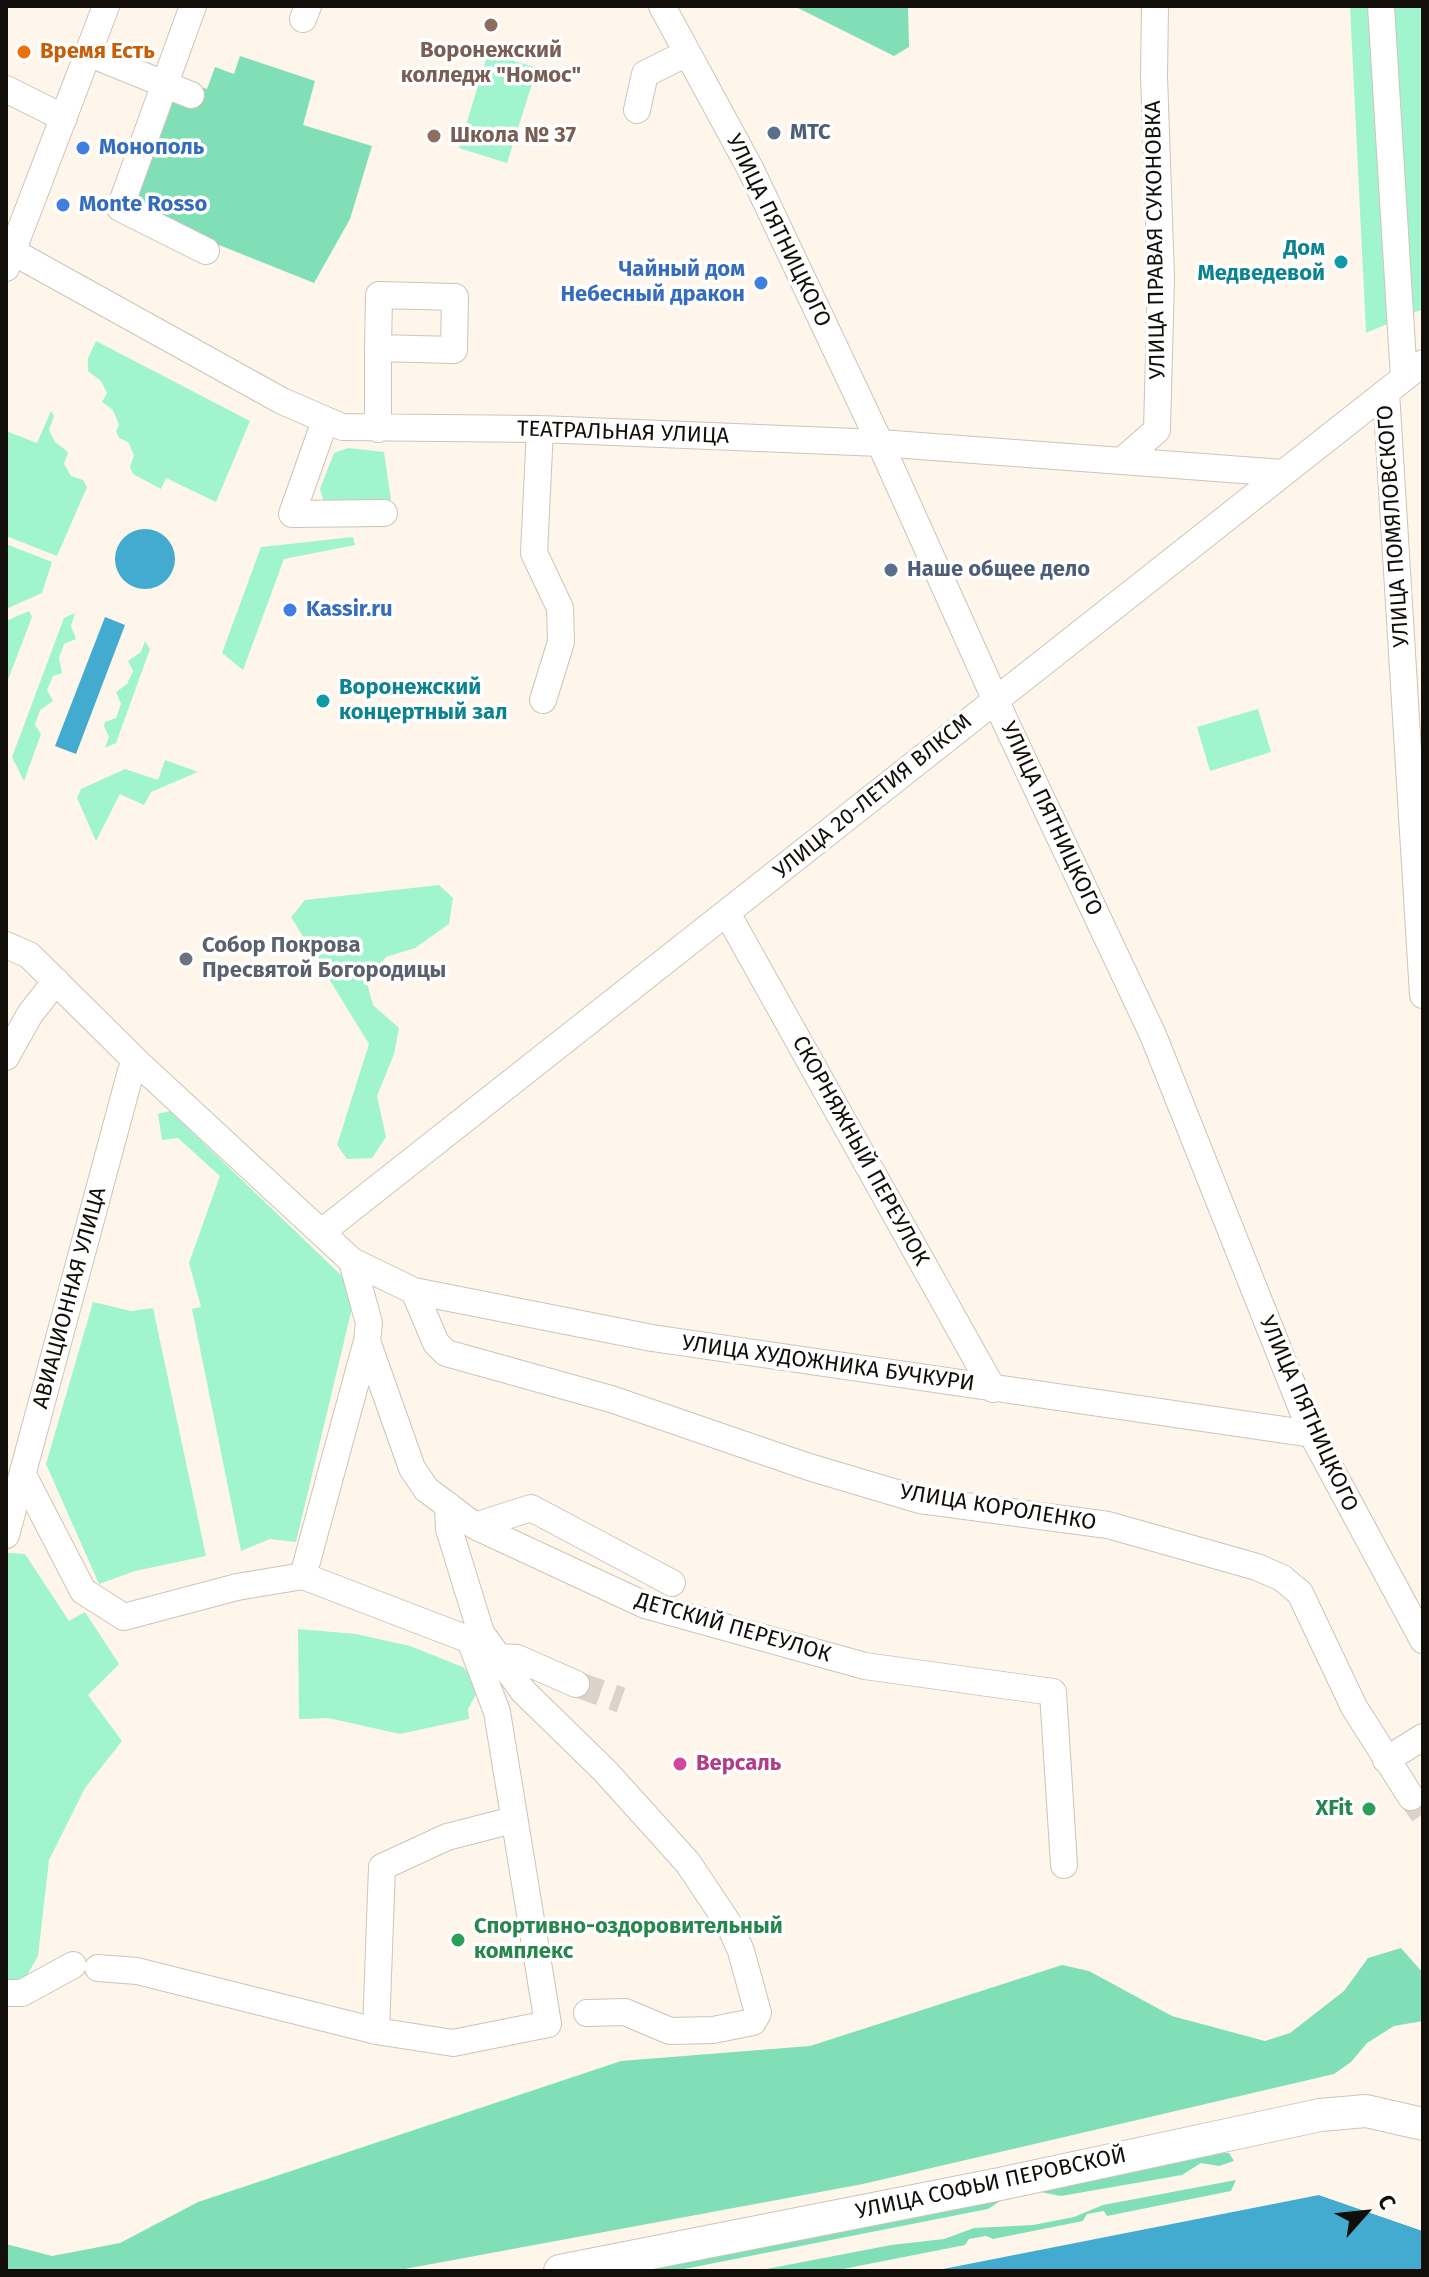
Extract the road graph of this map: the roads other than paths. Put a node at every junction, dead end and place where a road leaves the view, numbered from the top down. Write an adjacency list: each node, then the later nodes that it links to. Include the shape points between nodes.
1 (106, 6): 6 (street)
2 (193, 6): 8 (street)
3 (662, 6): 7 (street, УЛИЦА ПЯТНИЦКОГО)
4 (1155, 6): 21 (street, УЛИЦА ПРАВАЯ СУКОНОВКА, via 1161,278 1157,430)
5 (1381, 6): 16 (street, УЛИЦА ПОМЯЛОВСКОГО)
6 (88, 53): 8 (street); 12 (street)
7 (687, 53): 11 (street, via 645,74); 20 (street, УЛИЦА ПЯТНИЦКОГО, via 751,170)
8 (162, 83): 10 (street); 13 (street, via 120,208)
9 (6, 89): 12 (street)
10 (191, 95)
11 (637, 110)
12 (64, 118): 14 (street)
13 (206, 251)
14 (8, 256): 17 (street, ТЕАТРАЛЬНАЯ УЛИЦА)
15 (378, 348): 18 (street)
16 (1404, 377): 22 (street, УЛИЦА 20-ЛЕТИЯ ВЛКСМ); 29 (street, УЛИЦА ПОМЯЛОВСКОГО)
17 (325, 421): 18 (street, ТЕАТРАЛЬНАЯ УЛИЦА); 23 (street, via 292,514)
18 (378, 429): 19 (street, ТЕАТРАЛЬНАЯ УЛИЦА)
19 (540, 429): 20 (street, ТЕАТРАЛЬНАЯ УЛИЦА); 24 (street, via 534,553 560,608 561,642)
20 (880, 443): 21 (street, ТЕАТРАЛЬНАЯ УЛИЦА); 25 (street, УЛИЦА ПЯТНИЦКОГО)
21 (1124, 459): 22 (street, ТЕАТРАЛЬНАЯ УЛИЦА)
22 (1283, 473): 25 (street, УЛИЦА 20-ЛЕТИЯ ВЛКСМ)
23 (384, 513)
24 (543, 700)
25 (995, 700): 26 (street, УЛИЦА 20-ЛЕТИЯ ВЛКСМ); 37 (street, УЛИЦА ПЯТНИЦКОГО, via 1153,1035)
26 (727, 913): 32 (street, УЛИЦА 20-ЛЕТИЯ ВЛКСМ); 36 (street, СКОРНЯЖНЫЙ ПЕРЕУЛОК)
27 (6, 945): 28 (street, via 29,955)
28 (56, 981): 30 (street); 31 (street)
29 (1423, 995)
30 (6, 1057)
31 (137, 1062): 32 (street); 38 (street, АВИАЦИОННАЯ УЛИЦА)
32 (323, 1231): 33 (street)
33 (352, 1261): 34 (street, УЛИЦА ХУДОЖНИКА БУЧКУРИ); 35 (street, via 369,1323)
34 (414, 1291): 36 (street, УЛИЦА ХУДОЖНИКА БУЧКУРИ, via 652,1338); 48 (street, УЛИЦА КОРОЛЕНКО, via 436,1343 446,1353 611,1399 920,1500 1108,1525 1282,1578 1300,1593 1354,1707)
35 (367, 1341): 39 (street, ДЕТСКИЙ ПЕРЕУЛОК, via 412,1468 426,1489); 42 (street)
36 (993, 1389): 37 (street, УЛИЦА ХУДОЖНИКА БУЧКУРИ)
37 (1312, 1434): 44 (street, УЛИЦА ПЯТНИЦКОГО)
38 (23, 1475): 41 (street, АВИАЦИОННАЯ УЛИЦА); 42 (street, via 83,1591 124,1617 237,1587)
39 (448, 1505): 40 (street, ДЕТСКИЙ ПЕРЕУЛОК); 45 (street, via 449,1529 481,1633)
40 (475, 1526): 43 (street, via 531,1508); 51 (street, ДЕТСКИЙ ПЕРЕУЛОК, via 659,1609 865,1666 1053,1692)
41 (6, 1535)
42 (303, 1576): 50 (street, via 470,1640 497,1712)
43 (672, 1583)
44 (1423, 1640)
45 (499, 1657): 46 (street, via 517,1658); 53 (street, via 523,1691 688,1863 736,1938 758,2013 753,2022 670,2031 625,2012)
46 (576, 1684)
47 (1423, 1737): 48 (street)
48 (1386, 1760): 49 (street, УЛИЦА КОРОЛЕНКО)
49 (1411, 1797)
50 (513, 1820): 54 (street, via 447,1837 382,1867); 54 (street, via 548,2024 453,2043)
51 (1064, 1865)
52 (6, 1993): 54 (street, via 22,1993 85,1966 137,1971)
53 (587, 2013)
54 (376, 2031)
55 (1420, 2123): 56 (main road, УЛИЦА СОФЬИ ПЕРОВСКОЙ, via 1366,2111 1320,2115)
56 (560, 2271)

